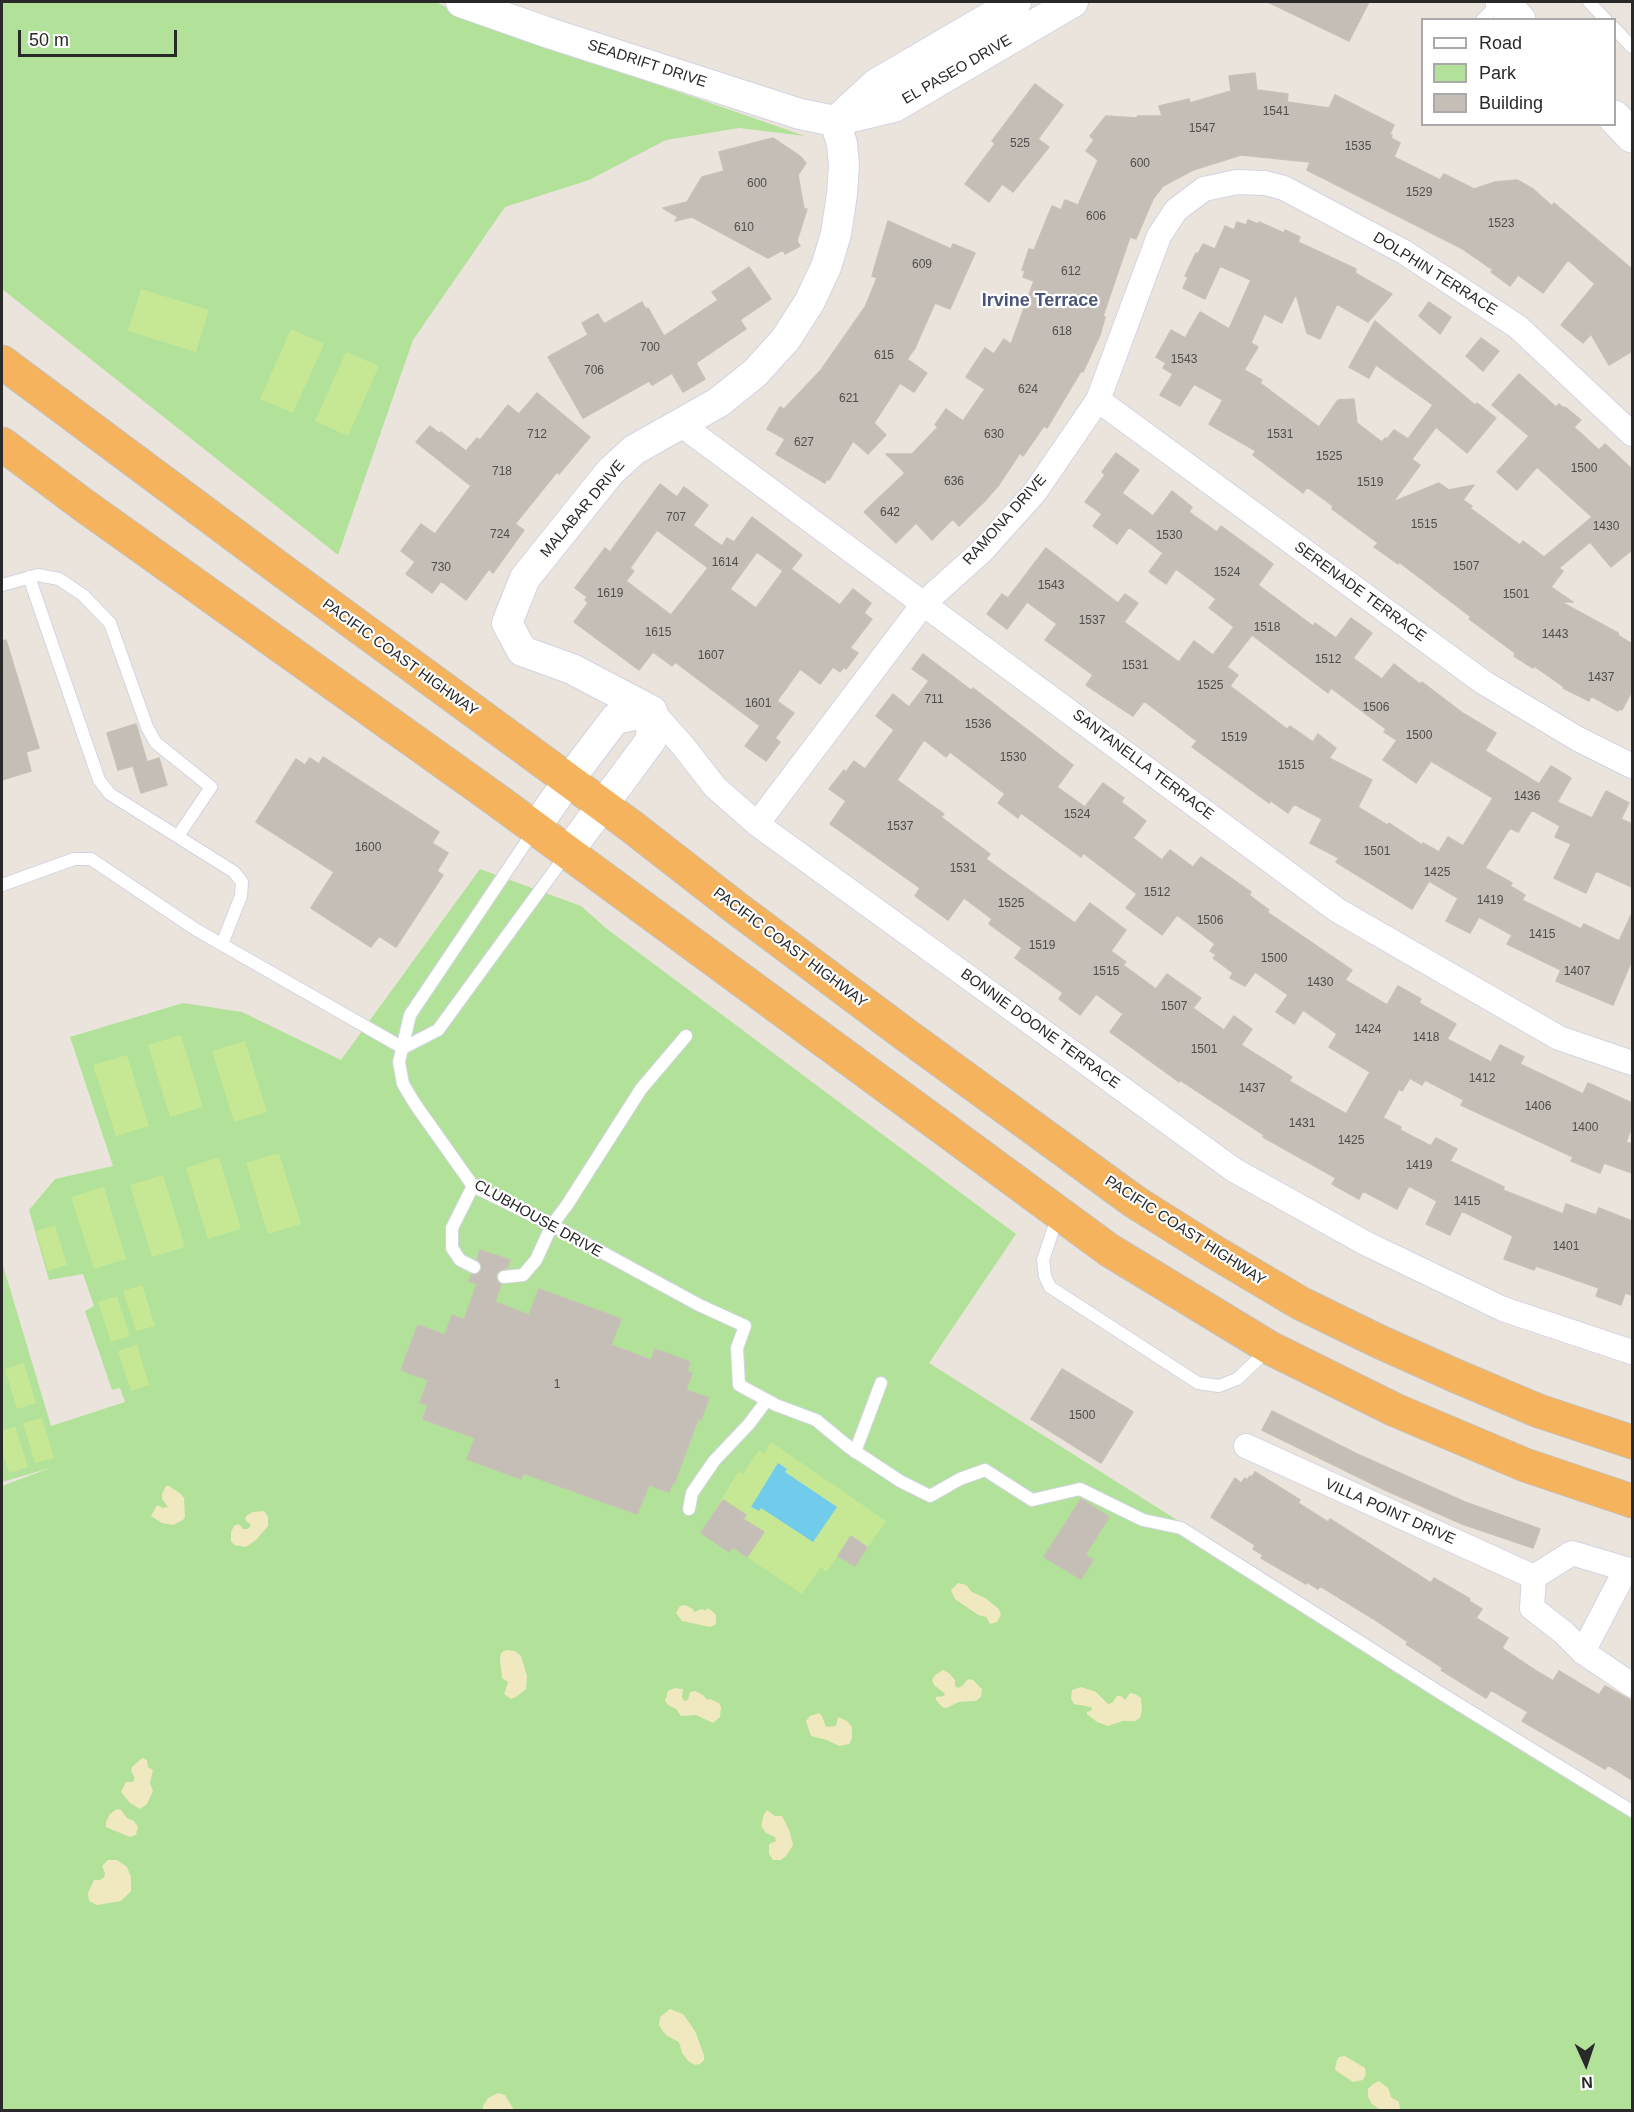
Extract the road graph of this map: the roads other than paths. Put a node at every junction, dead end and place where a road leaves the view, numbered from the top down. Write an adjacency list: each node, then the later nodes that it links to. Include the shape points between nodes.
1 (1016, 2): 12 (street, EL PASEO DRIVE, via 876,84)
2 (1073, 2): 12 (street, EL PASEO DRIVE, via 894,107)
3 (1501, 2): 6 (lane); 7 (main road)
4 (1589, 2): 8 (lane)
5 (468, 3): 12 (street, SEADRIFT DRIVE, via 800,114)
6 (1484, 18)
7 (1517, 18)
8 (1604, 18)
9 (1616, 30): 10 (lane)
10 (1632, 47)
11 (1616, 119): 13 (main road)
12 (835, 122): 17 (street, MALABAR DRIVE, via 842,144 843,190 836,234 809,303 785,340 755,373 719,402)
13 (1632, 136)
14 (1204, 189): 16 (street, RAMONA DRIVE, via 1176,210 1159,236); 18 (street, DOLPHIN TERRACE, via 1237,182 1284,188 1404,252 1518,327)
15 (2, 362): 26 (highway, PACIFIC COAST HIGHWAY)
16 (1098, 400): 22 (street, RAMONA DRIVE, via 1035,492 982,550); 25 (street, SERENADE TERRACE, via 1483,682)
17 (679, 423): 22 (street, SANTANELLA TERRACE); 23 (street, MALABAR DRIVE, via 634,450 610,472 525,578)
18 (1632, 434)
19 (2, 444): 29 (highway)
20 (29, 577): 21 (lane); 30 (lane, via 99,780 110,794); 30 (lane, via 58,579 83,595 110,623 156,743 211,787)
21 (2, 585)
22 (924, 603): 28 (street, RAMONA DRIVE); 36 (street, SANTANELLA TERRACE, via 1337,910 1559,1038)
23 (507, 623): 24 (street, BONNIE DOONE TERRACE, via 522,651 572,669)
24 (652, 711): 26 (street, via 615,719); 27 (street, via 651,740); 28 (street, BONNIE DOONE TERRACE, via 715,787)
25 (1632, 766)
26 (568, 781): 27 (highway, PACIFIC COAST HIGHWAY); 29 (street, CLUBHOUSE DRIVE)
27 (603, 805): 31 (street); 46 (highway, PACIFIC COAST HIGHWAY, via 916,1042 1135,1202 1216,1253 1300,1302 1456,1376 1539,1411)
28 (757, 824): 43 (street, BONNIE DOONE TERRACE, via 1234,1170 1367,1244 1503,1309)
29 (535, 828): 31 (highway); 35 (lane, CLUBHOUSE DRIVE, via 410,1015)
30 (178, 836): 33 (lane, via 234,872 242,882 241,896)
31 (568, 852): 35 (lane, via 438,1030); 38 (highway)
32 (2, 885): 33 (lane, via 74,859 91,859)
33 (222, 944): 35 (lane)
34 (686, 1036): 39 (lane, via 641,1089)
35 (403, 1048): 37 (lane, CLUBHOUSE DRIVE, via 399,1062 404,1084)
36 (1632, 1063)
37 (473, 1186): 39 (lane, CLUBHOUSE DRIVE); 40 (lane, via 452,1228 452,1248 460,1260)
38 (1059, 1214): 42 (highway, via 1109,1250); 42 (lane, via 1043,1260 1050,1287 1198,1383 1219,1386 1237,1379)
39 (552, 1226): 41 (lane, via 536,1260 523,1275); 45 (lane, CLUBHOUSE DRIVE, via 745,1326 737,1348 739,1385)
40 (474, 1267)
41 (504, 1277)
42 (1270, 1348): 49 (highway, via 1406,1414 1526,1465)
43 (1632, 1352)
44 (881, 1383): 48 (lane)
45 (767, 1400): 48 (lane, via 816,1420); 50 (lane, via 714,1461 692,1493)
46 (1632, 1442)
47 (1246, 1446): 52 (street, VILLA POINT DRIVE)
48 (855, 1452): 55 (lane, via 930,1496 985,1470 1032,1500 1080,1489 1143,1520 1181,1528)
49 (1632, 1501)
50 (689, 1509)
51 (1629, 1570): 52 (street, via 1572,1553); 53 (street)
52 (1534, 1577): 53 (street, via 1532,1608)
53 (1583, 1652): 54 (street)
54 (1632, 1685)
55 (1632, 1811)

